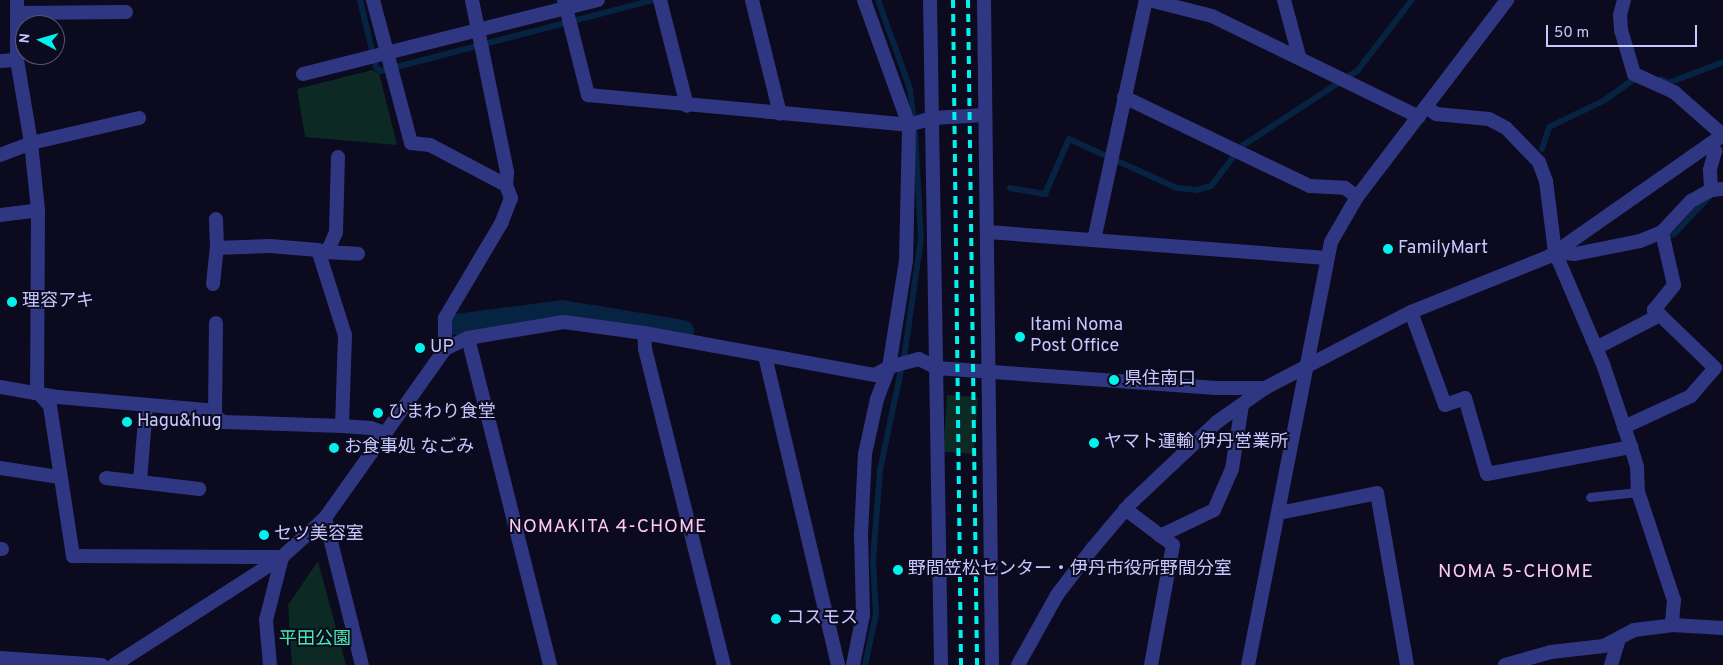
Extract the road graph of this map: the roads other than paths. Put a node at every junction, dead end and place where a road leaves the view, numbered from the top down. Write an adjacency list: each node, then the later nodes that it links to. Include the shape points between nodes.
1 (373, 0): 18 (street)
2 (472, 0): 17 (street)
3 (598, 0): 13 (street)
4 (660, 0): 25 (street)
5 (752, 0): 27 (street)
6 (864, 0): 31 (street)
7 (930, 0): 30 (street)
8 (984, 0): 28 (street)
9 (1148, 0): 14 (street); 24 (street)
10 (1284, 0): 19 (street)
11 (1624, 0): 32 (street, via 1621,30 1634,74 1674,92)
12 (1501, 2): 26 (street)
13 (565, 4): 17 (street); 25 (street, via 588,95)
14 (1191, 4): 19 (street)
15 (17, 6): 16 (street)
16 (126, 12)
17 (477, 32): 18 (street); 37 (street, via 508,172)
18 (388, 53): 23 (street); 37 (street, via 411,143 430,145)
19 (1299, 56): 26 (street)
20 (15, 60): 21 (street)
21 (0, 61)
22 (18, 65): 33 (street)
23 (303, 74)
24 (1124, 97): 39 (street, via 1310,186 1345,188); 45 (street)
25 (687, 106): 27 (street)
26 (1423, 112): 39 (street); 47 (street, via 1489,119 1506,128 1526,147 1539,162 1546,181)
27 (780, 114): 31 (street)
28 (985, 115): 30 (street); 43 (street)
29 (139, 118): 33 (street)
30 (932, 118): 31 (street); 61 (street)
31 (909, 125): 60 (street, via 906,261)
32 (1723, 135): 34 (street)
33 (31, 144): 35 (street); 40 (street)
34 (1710, 144): 38 (street, via 1715,151 1710,170); 47 (street)
35 (0, 154)
36 (338, 158): 48 (street, via 336,232)
37 (506, 185): 58 (street, via 511,198 502,222 445,318)
38 (1717, 190): 44 (street, via 1691,201)
39 (1356, 197): 50 (street, via 1337,226)
40 (38, 210): 41 (street); 66 (street)
41 (0, 215)
42 (216, 219): 46 (street)
43 (988, 232): 45 (street); 63 (street)
44 (1662, 232): 47 (street, via 1640,241 1575,254); 53 (street, via 1674,285 1654,310)
45 (1094, 240): 50 (street)
46 (217, 248): 48 (street, via 270,246 318,250); 51 (street)
47 (1555, 252): 52 (street); 57 (street)
48 (322, 254): 49 (street); 70 (street, via 345,335)
49 (358, 254)
50 (1326, 258): 62 (street)
51 (213, 284)
52 (1411, 312): 62 (street); 73 (street, via 1445,405 1465,398 1487,474)
53 (1660, 315): 57 (street); 71 (street, via 1715,368 1691,396)
54 (216, 323): 69 (street)
55 (644, 332): 56 (street, via 564,322); 59 (street); 95 (street, via 645,349)
56 (468, 338): 58 (street); 94 (street)
57 (1596, 348): 71 (street)
58 (446, 349): 72 (street)
59 (765, 356): 60 (street, via 875,375); 96 (street)
60 (894, 366): 61 (street, via 920,359); 97 (street, via 877,399 865,454 860,535 863,615)
61 (937, 368): 63 (street); 98 (street)
62 (1305, 368): 65 (street); 82 (street)
63 (988, 370): 65 (street, via 1216,388); 99 (street)
64 (0, 387): 66 (street)
65 (1265, 388): 67 (street)
66 (37, 391): 68 (street, via 58,397); 75 (street, via 50,406)
67 (1242, 405): 81 (street, via 1196,439); 84 (street, via 1232,469 1214,510)
68 (146, 406): 69 (street, via 208,410); 77 (street)
69 (215, 416): 70 (street, via 223,422)
70 (342, 426): 72 (street, via 372,428)
71 (1624, 427): 73 (street)
72 (385, 433): 83 (street)
73 (1631, 447): 79 (street, via 1637,467)
74 (0, 468): 75 (street)
75 (59, 477): 85 (street, via 73,556)
76 (106, 478): 77 (street)
77 (140, 481): 78 (street)
78 (199, 489)
79 (1638, 492): 80 (lane); 86 (street, via 1674,600)
80 (1590, 496)
81 (1125, 510): 84 (street); 100 (street, via 1056,595)
82 (1279, 513): 102 (street); 103 (street, via 1377,492)
83 (325, 518): 85 (street); 93 (street)
84 (1160, 536): 101 (street, via 1173,545)
85 (282, 557): 91 (street); 92 (street, via 266,620)
86 (1672, 625): 87 (street); 88 (street, via 1634,630)
87 (1723, 628)
88 (1619, 638): 104 (street, via 1604,646 1551,652); 105 (street)
89 (0, 658): 90 (street)
90 (102, 665)
91 (114, 665)
92 (270, 665)
93 (362, 665)
94 (550, 665)
95 (724, 665)
96 (838, 665)
97 (853, 665)
98 (941, 665)
99 (992, 665)
100 (1018, 665)
101 (1150, 665)
102 (1248, 665)
103 (1407, 665)
104 (1506, 665)
105 (1611, 665)

